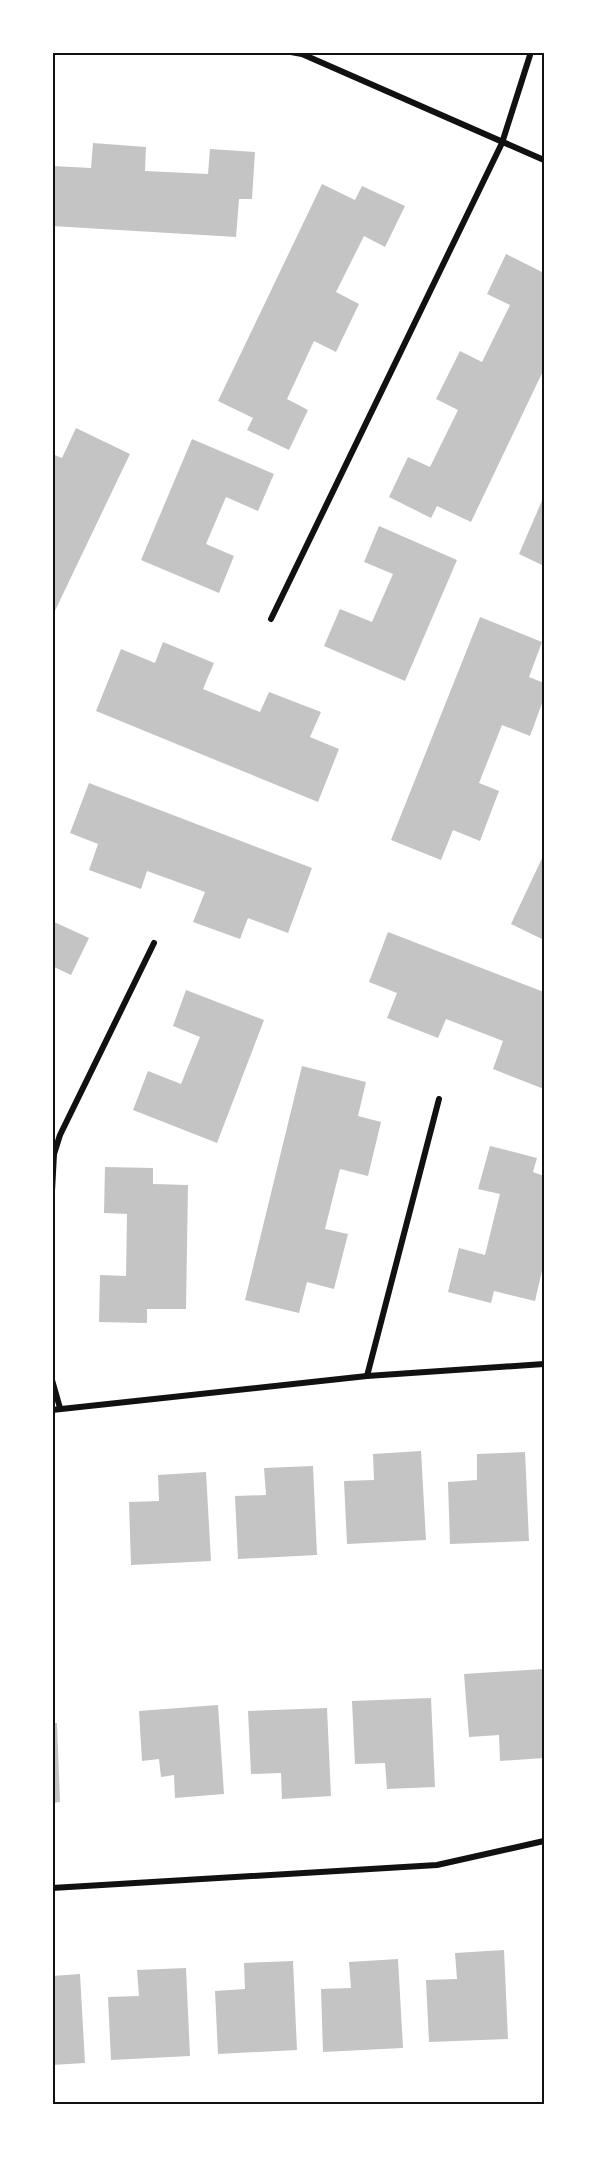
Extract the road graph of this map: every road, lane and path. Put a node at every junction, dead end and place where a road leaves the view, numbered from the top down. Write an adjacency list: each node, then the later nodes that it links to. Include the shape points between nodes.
1 (291, 52): 3 (street)
2 (531, 52): 3 (street)
3 (502, 143): 4 (street); 5 (street)
4 (544, 160)
5 (271, 619)
6 (153, 943): 8 (street, via 60,1135 54,1154)
7 (439, 1099): 10 (street)
8 (52, 1191)
9 (544, 1364): 10 (street)
10 (368, 1376): 12 (street)
11 (52, 1380): 12 (street)
12 (56, 1409)
13 (544, 1841): 14 (street, via 437,1865)
14 (52, 1888)

